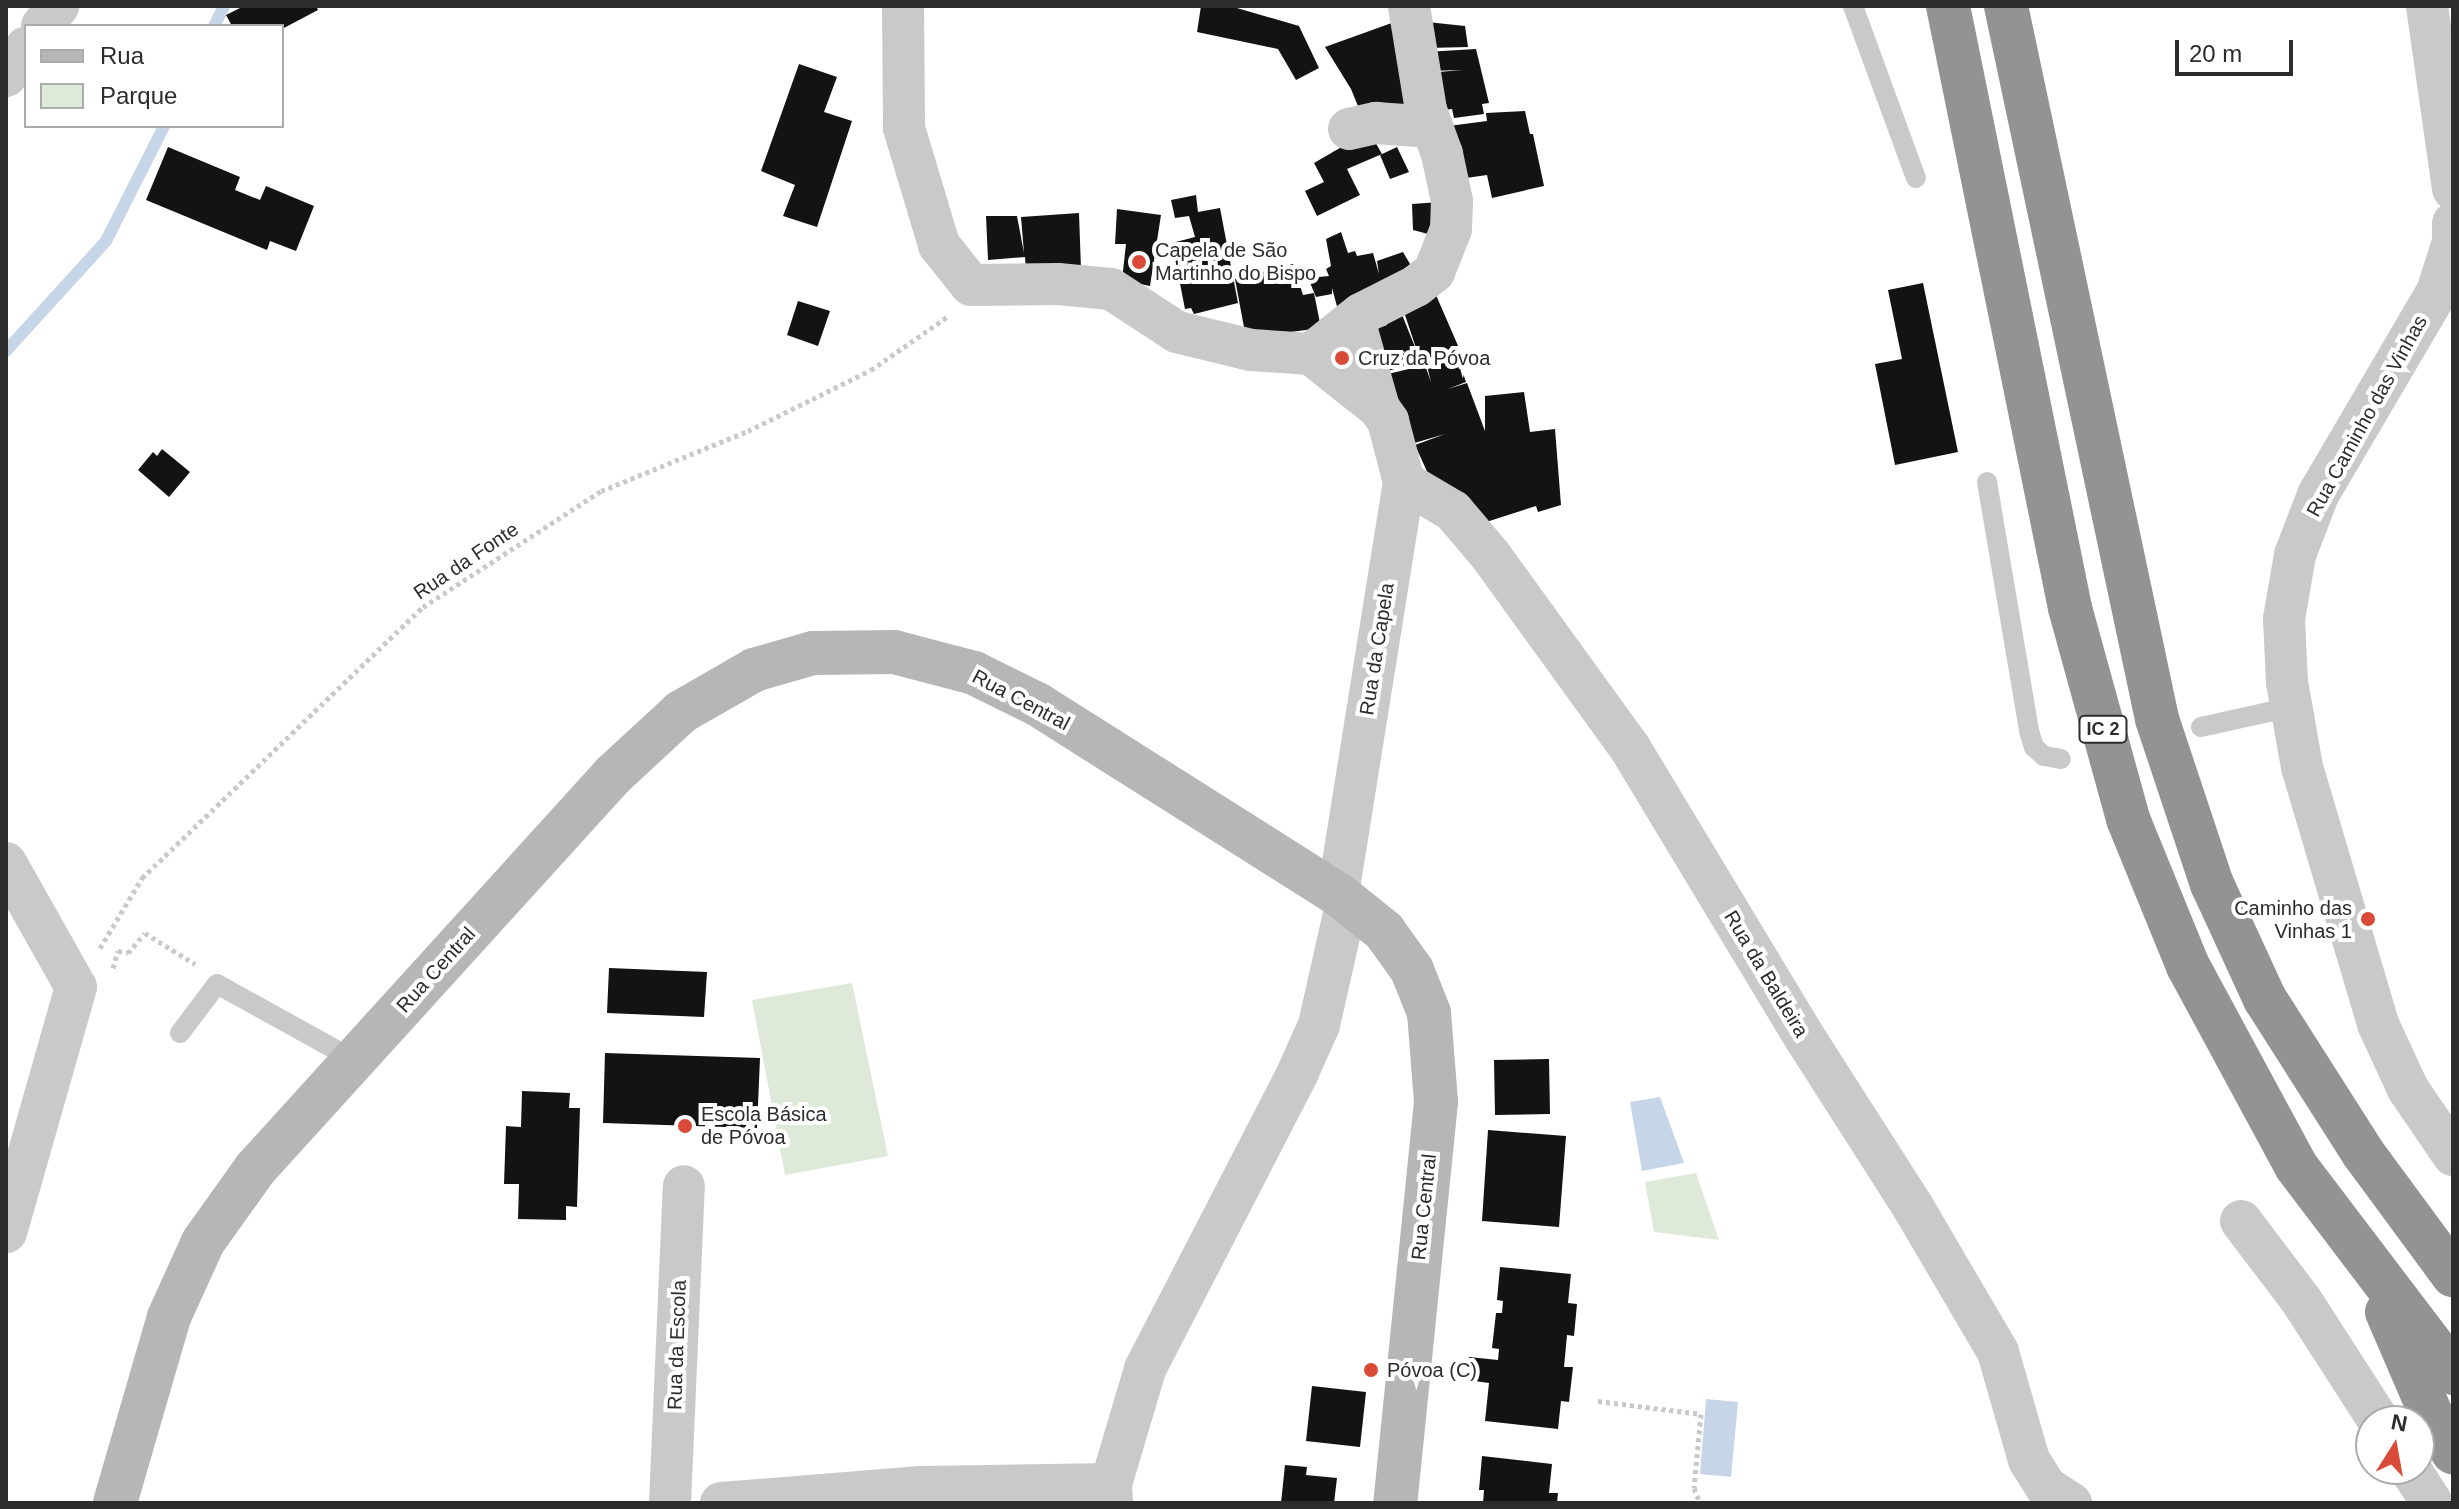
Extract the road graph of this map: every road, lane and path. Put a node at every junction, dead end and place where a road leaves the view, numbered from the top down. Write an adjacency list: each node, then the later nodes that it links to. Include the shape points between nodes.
1 (58, 6): 8 (street)
2 (903, 6): 17 (street, via 904,128 939,245)
3 (1409, 6): 11 (street)
4 (1853, 6): 13 (lane)
5 (1948, 6): 36 (highway, IC 2, via 2070,608 2128,819 2188,966 2296,1166)
6 (2006, 6): 37 (highway, IC 2, via 2157,719 2212,884 2265,999 2363,1153)
7 (2427, 6): 14 (street)
8 (44, 24)
9 (24, 50): 10 (street)
10 (6, 76)
11 (1432, 127): 12 (street, via 1376,123); 18 (street, via 1452,201 1443,254 1434,272 1416,286)
12 (1349, 129)
13 (1916, 178)
14 (2453, 189)
15 (2453, 223): 16 (street, Rua Caminho das Vinhas)
16 (2453, 242): 23 (street, Rua Caminho das Vinhas, via 2437,292 2318,495 2295,555 2284,619)
17 (971, 285): 19 (street, via 1111,289 1177,332 1251,350); 29 (path, Rua da Fonte, via 945,320 871,370 748,431 601,491 423,607 142,878)
18 (1354, 320): 19 (street); 20 (street, Rua da Capela)
19 (1311, 354): 20 (street, Rua da Capela)
20 (1379, 408): 21 (street, Rua da Capela, via 1388,421)
21 (1404, 482): 27 (street, Rua da Capela); 49 (street, Rua da Baldeira, via 1453,511 1630,748 1998,1352 2029,1460 2046,1487)
22 (1987, 482): 25 (lane, via 2029,731 2044,756)
23 (2291, 707): 24 (lane); 32 (street, Rua Caminho das Vinhas, via 2302,767 2378,1024 2408,1089)
24 (2201, 727)
25 (2061, 759)
26 (6, 863): 29 (street)
27 (1342, 898): 31 (street, Rua Central, via 1037,704 974,673 894,652 813,653 754,670 681,712 613,775); 43 (street, Rua da Capela, via 1319,1025 1145,1369); 47 (street, Rua Central, via 1384,931 1412,970 1429,1013 1435,1056 1436,1102)
28 (196, 965): 29 (path, via 145,933 128,953 118,951)
29 (94, 980): 35 (street)
30 (180, 1033): 31 (lane, via 217,984)
31 (354, 1060): 44 (street, Rua Central, via 255,1169 203,1242 169,1317)
32 (2453, 1155)
33 (684, 1186): 45 (street, Rua da Escola)
34 (2241, 1221): 40 (street, via 2301,1300)
35 (6, 1232)
36 (2361, 1251): 38 (highway, IC 2); 41 (highway, via 2433,1419)
37 (2453, 1275)
38 (2453, 1373)
39 (1598, 1401): 48 (path, via 1701,1414 1694,1488)
40 (2369, 1405)
41 (2453, 1452)
42 (2420, 1485): 50 (street)
43 (1112, 1493): 46 (street, via 920,1487)
44 (115, 1503)
45 (670, 1503)
46 (721, 1503)
47 (1395, 1503)
48 (1700, 1503)
49 (2071, 1503)
50 (2432, 1503)

